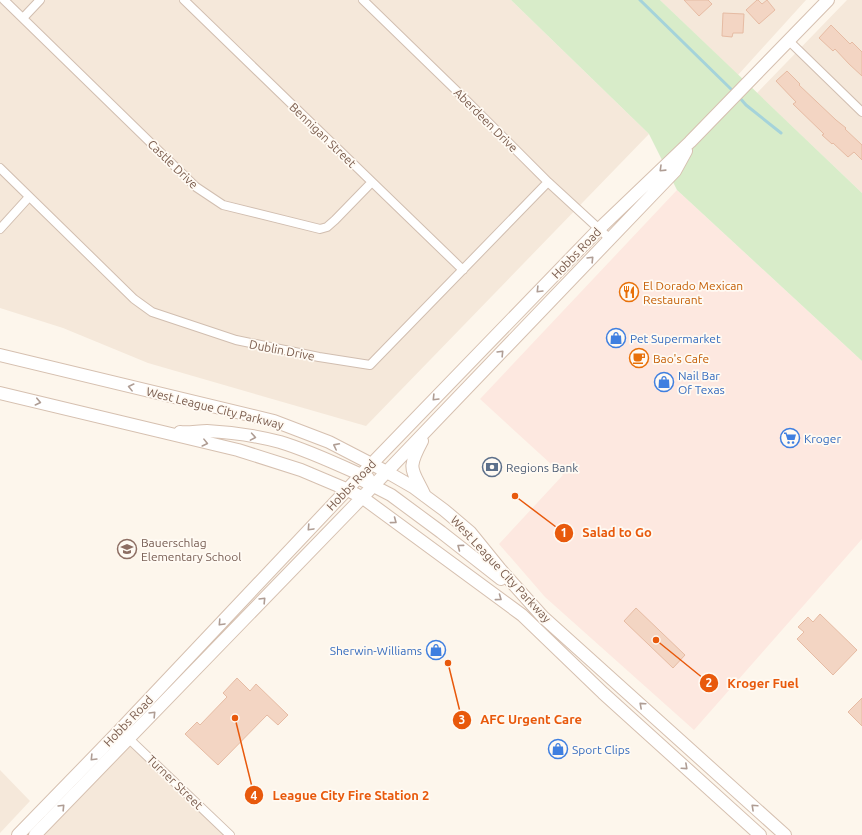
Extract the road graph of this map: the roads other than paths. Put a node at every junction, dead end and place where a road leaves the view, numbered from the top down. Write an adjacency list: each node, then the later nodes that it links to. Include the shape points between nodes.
1 (4, 0): 6 (street, Castle Drive)
2 (40, 0): 6 (street)
3 (184, 0): 12 (street, Bennigan Street)
4 (363, 0): 11 (street, Aberdeen Drive)
5 (828, 0): 7 (main road, Hobbs Road)
6 (23, 18): 12 (street, Castle Drive, via 196,187 223,206 320,229 335,220)
7 (789, 41): 8 (street); 9 (main road, Hobbs Road)
8 (862, 112)
9 (690, 142): 15 (main road, Hobbs Road, one-way to 15); 16 (main road, Hobbs Road, via 675,171)
10 (0, 168): 13 (street, Dublin Drive)
11 (548, 182): 15 (street, Aberdeen Drive); 17 (street, Dublin Drive)
12 (371, 183): 17 (street, Bennigan Street)
13 (29, 197): 14 (street); 17 (street, Dublin Drive, via 134,299 152,312 236,340 319,357 370,365)
14 (0, 228)
15 (599, 229): 16 (street, Aberdeen Drive); 22 (main road, Hobbs Road, one-way to 22)
16 (610, 239): 20 (main road, Hobbs Road, one-way to 16)
17 (462, 270)
18 (0, 355): 22 (main road, West League City Parkway, one-way to 18, via 329,442 274,421)
19 (0, 393): 21 (main road, West League City Parkway, one-way to 21)
20 (428, 429): 23 (main road, Hobbs Road); 27 (main road, via 412,461 413,472)
21 (159, 431): 24 (main road, one-way to 24, via 207,431 280,442); 26 (main road, West League City Parkway, one-way to 26, via 245,452 301,470)
22 (371, 464): 23 (main road, West League City Parkway); 24 (main road, Hobbs Road)
23 (387, 472): 25 (main road, Hobbs Road); 27 (main road, West League City Parkway)
24 (359, 476): 25 (main road); 26 (main road, Hobbs Road)
25 (375, 484): 28 (main road, Hobbs Road); 29 (main road, one-way to 25, via 487,567)
26 (346, 490): 28 (main road, West League City Parkway); 31 (main road, Hobbs Road, one-way to 31)
27 (426, 497): 29 (main road, West League City Parkway, via 470,532)
28 (362, 498): 31 (main road, Hobbs Road, one-way to 28); 32 (main road, West League City Parkway, one-way to 32, via 522,615)
29 (544, 617): 30 (main road, West League City Parkway, one-way to 29)
30 (671, 732): 32 (main road); 33 (main road, West League City Parkway, one-way to 30)
31 (124, 734): 34 (main road, Hobbs Road, one-way to 34); 35 (main road, Hobbs Road, one-way to 31); 36 (street, Turner Street)
32 (656, 741): 37 (main road, West League City Parkway, one-way to 37)
33 (783, 834)
34 (18, 835)
35 (35, 835)
36 (230, 835)
37 (760, 835)

